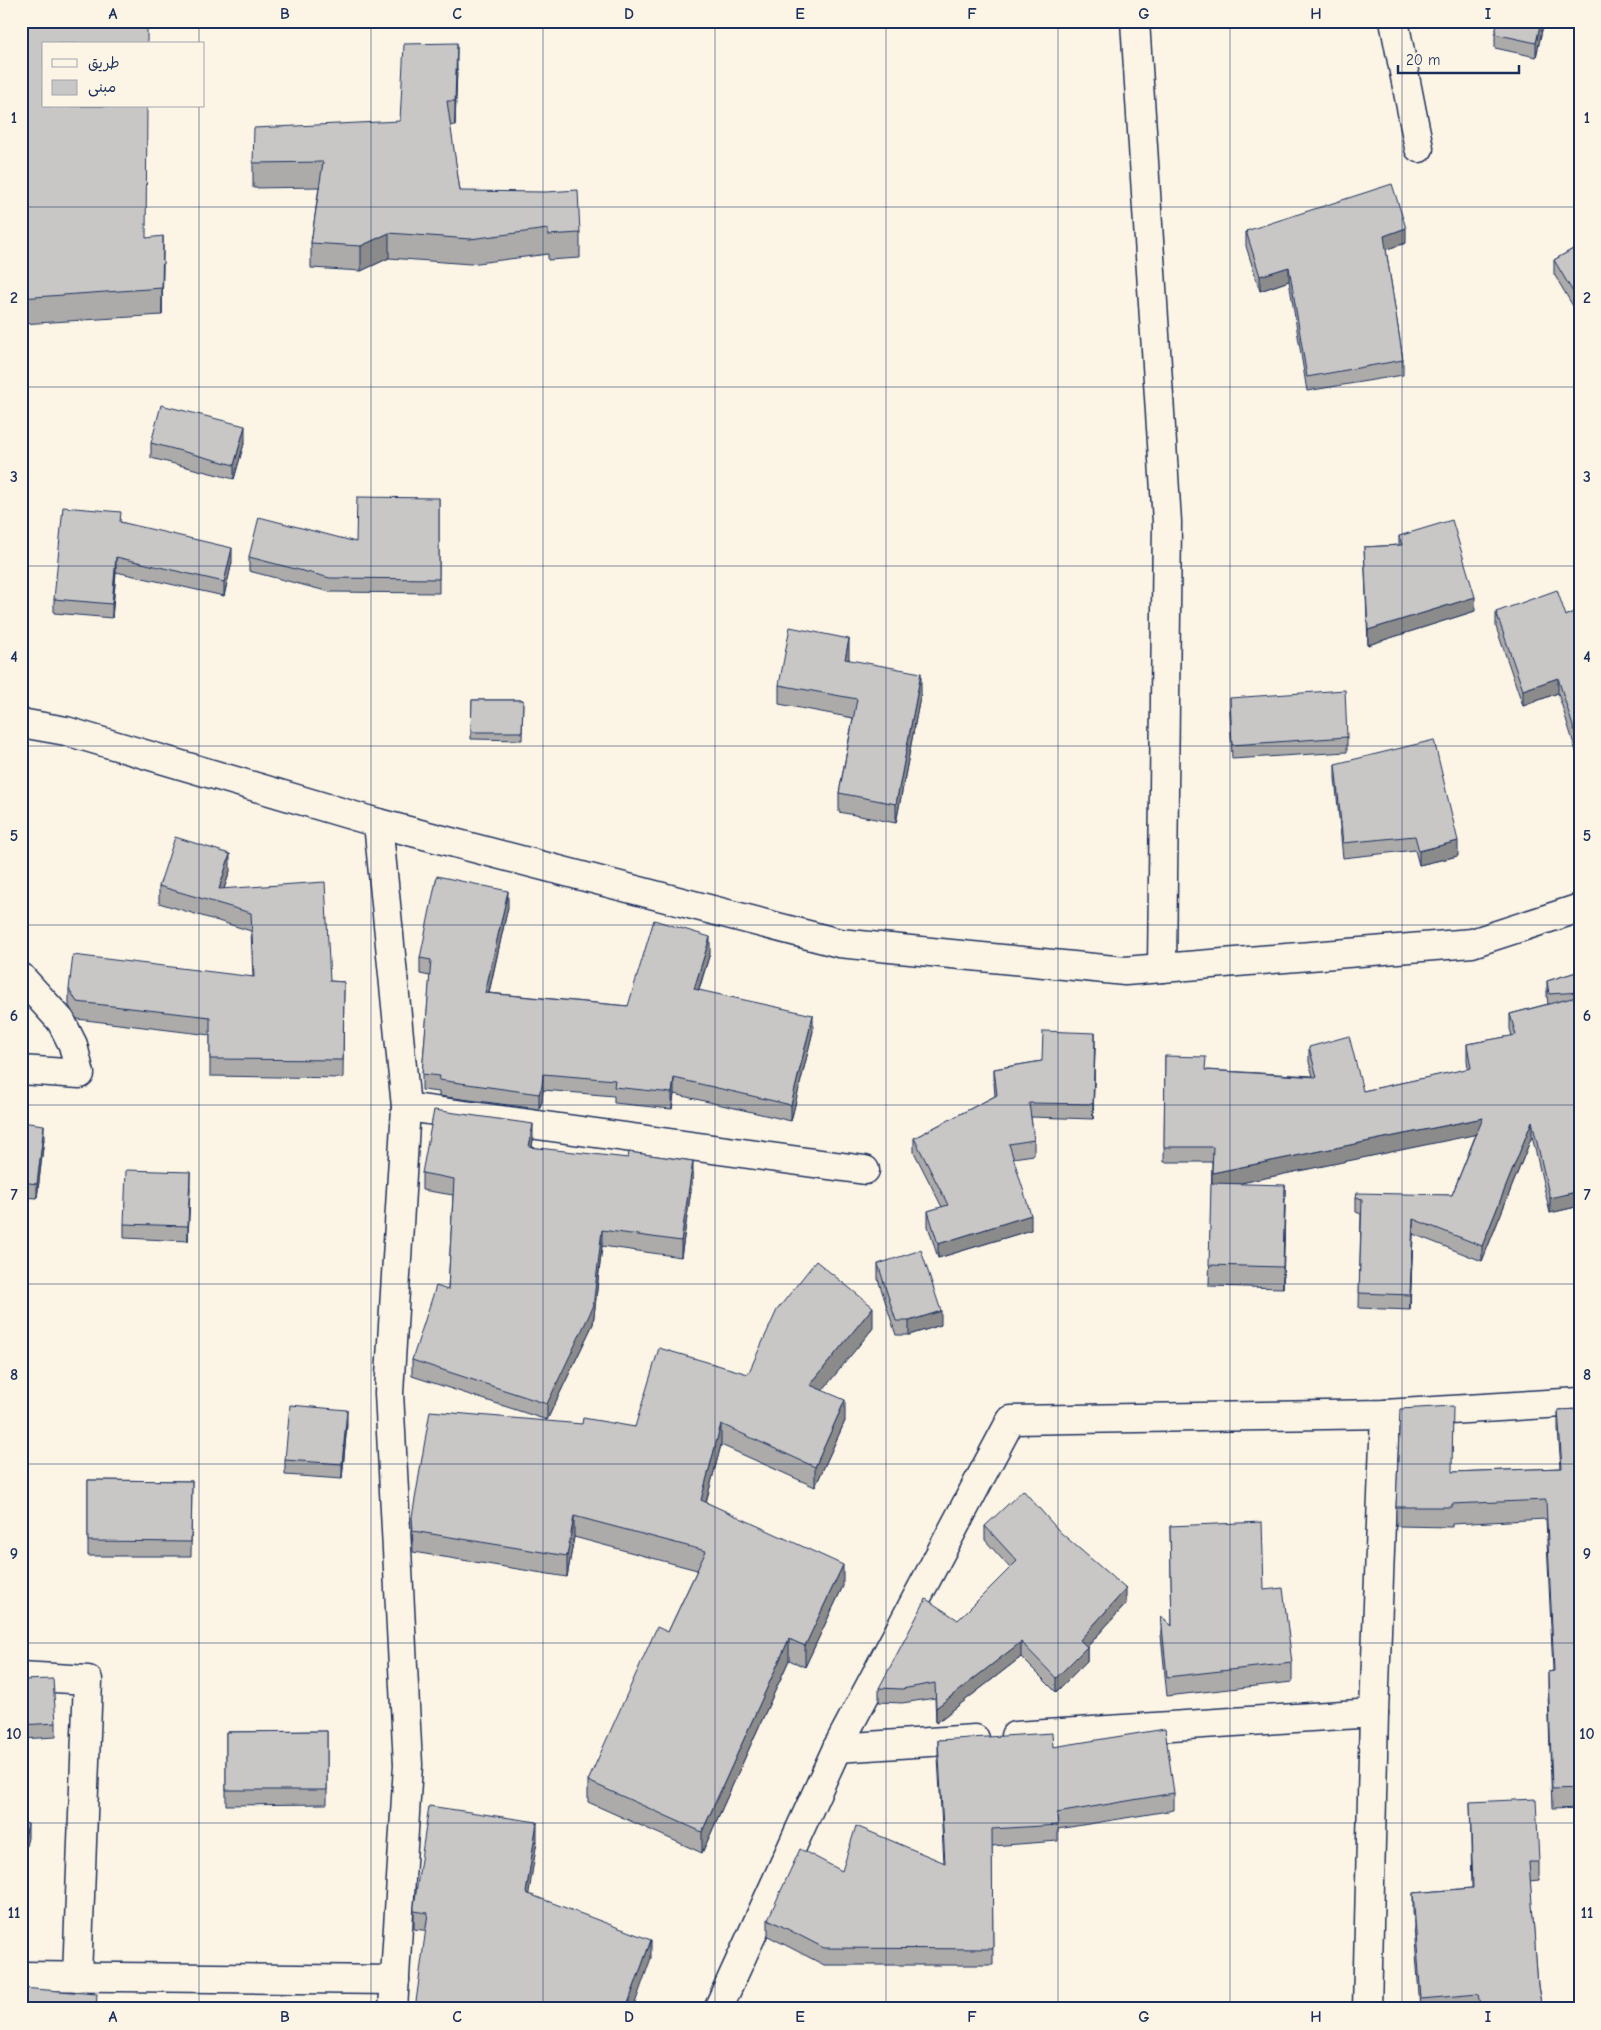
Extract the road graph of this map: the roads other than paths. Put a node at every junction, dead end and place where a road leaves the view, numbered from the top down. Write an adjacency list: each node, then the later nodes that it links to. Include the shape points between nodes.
1 (1135, 21): 7 (street, via 1167,522)
2 (1394, 21): 3 (street)
3 (1419, 148)
4 (21, 723): 5 (street, via 66,731)
5 (378, 823): 7 (street, via 840,943 1125,971); 10 (street)
6 (1580, 908): 7 (street, via 1472,943)
7 (1162, 968)
8 (21, 977): 9 (street, via 60,1021 73,1045 80,1074)
9 (21, 1070)
10 (406, 1106): 11 (street); 19 (street, via 389,1393 408,1765)
11 (865, 1170)
12 (1580, 1402): 13 (street)
13 (1385, 1414): 15 (street); 16 (street, via 1011,1420)
14 (21, 1676): 18 (street, via 88,1680)
15 (1374, 1713): 16 (street); 22 (street)
16 (837, 1748): 21 (street)
17 (21, 1976): 18 (street)
18 (77, 1976): 19 (street)
19 (395, 1980): 20 (street)
20 (393, 2009)
21 (718, 2009)
22 (1367, 2009)

